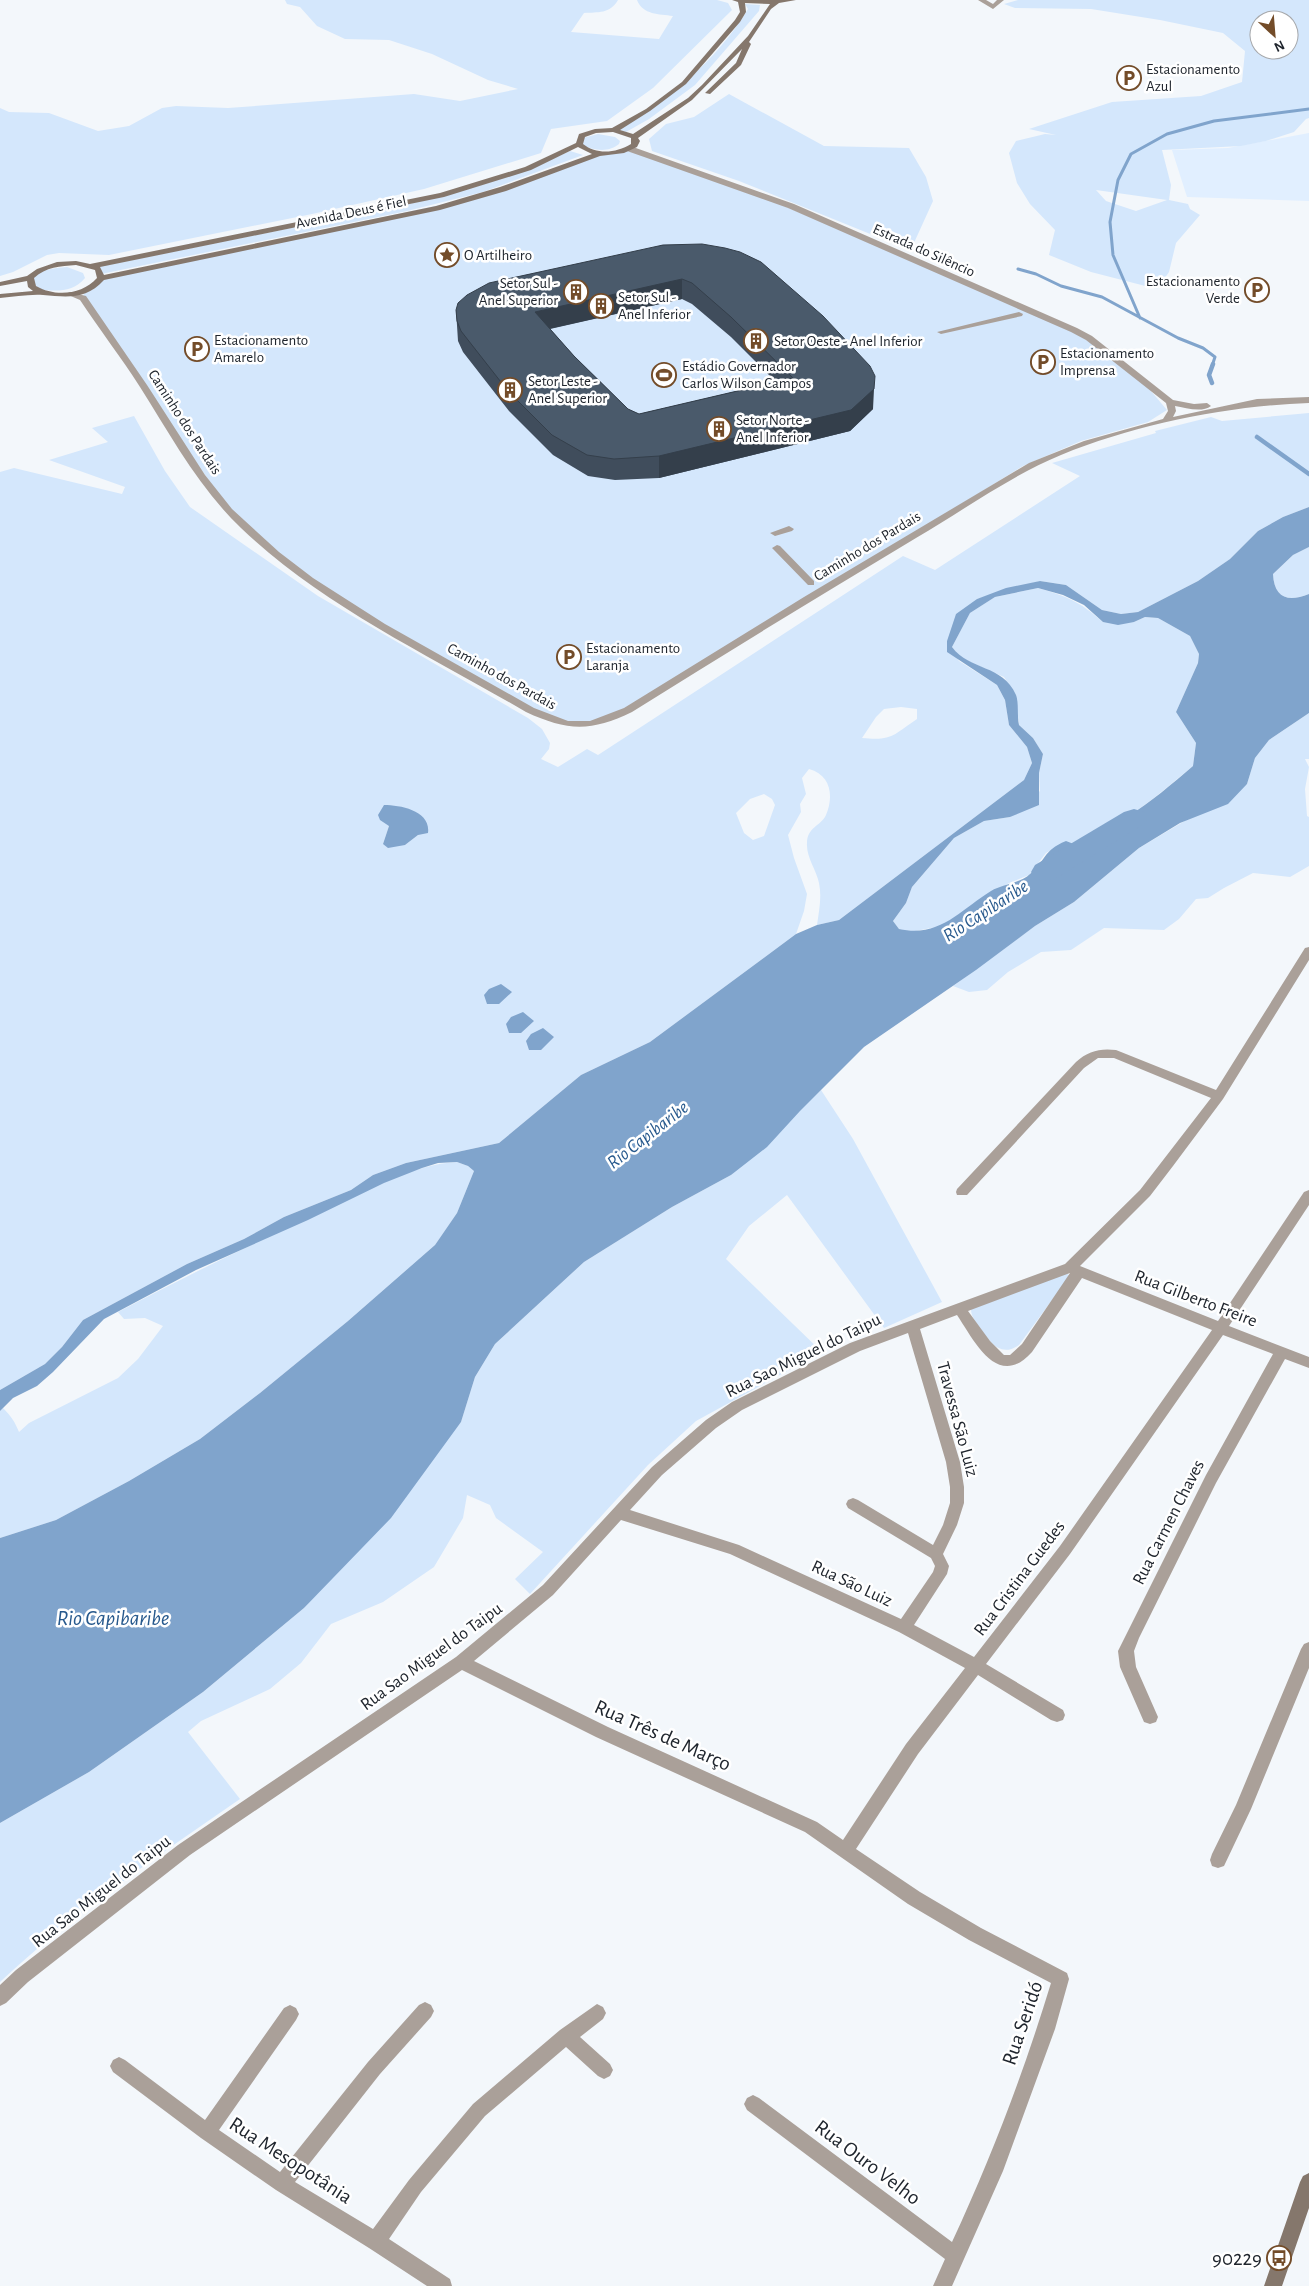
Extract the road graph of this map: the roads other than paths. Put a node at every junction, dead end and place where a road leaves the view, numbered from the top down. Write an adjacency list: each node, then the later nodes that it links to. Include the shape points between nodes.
1 (793, 0): 5 (main road)
2 (981, 0): 3 (street, via 993,7)
3 (1001, 0)
4 (738, 1): 5 (main road); 6 (main road, via 743,12 738,21 684,83)
5 (777, 2): 7 (main road, via 750,37 745,54 732,72 691,108 664,116)
6 (614, 130): 7 (main road); 8 (main road, Avenida Deus é Fiel, via 588,133 582,136)
7 (634, 137): 9 (main road, via 636,141)
8 (579, 144): 10 (main road, via 586,150); 11 (main road, Avenida Deus é Fiel, via 525,170 422,199)
9 (630, 148): 10 (main road, Avenida Deus é Fiel); 22 (street, Estrada do Silêncio, via 666,164 790,206 1074,330 1089,338)
10 (601, 153): 13 (main road, Avenida Deus é Fiel, via 503,189 437,208)
11 (93, 266): 12 (main road, Avenida Deus é Fiel, via 56,264); 13 (main road, via 101,273)
12 (30, 278): 14 (main road); 15 (main road, via 32,287)
13 (101, 278): 17 (main road)
14 (0, 284)
15 (42, 293): 16 (main road); 18 (main road)
16 (70, 294): 17 (street)
17 (85, 294): 24 (street, Caminho dos Pardais, via 205,482 232,514 277,556 361,614 530,710 567,725 596,724 628,710 1032,465 1069,449)
18 (0, 296)
19 (1019, 314): 20 (street)
20 (941, 332)
21 (1309, 400): 23 (street)
22 (1170, 402): 23 (street, via 1194,407); 24 (street, via 1172,411)
23 (1263, 402): 24 (street, Caminho dos Pardais)
24 (1166, 421)
25 (789, 529): 26 (street)
26 (775, 533)
27 (777, 548): 28 (street)
28 (811, 583)
29 (1309, 951): 30 (street)
30 (1219, 1096): 31 (street, via 1116,1054 1092,1055); 33 (street, via 1145,1193)
31 (962, 1192)
32 (1309, 1195): 36 (street, Rua Cristina Guedes)
33 (1074, 1270): 34 (street, Rua Sao Miguel do Taipu); 34 (street, via 1027,1348 1019,1357 1009,1361 999,1360 992,1353); 36 (street, Rua Gilberto Freire)
34 (959, 1308): 35 (street, Rua Sao Miguel do Taipu)
35 (912, 1325): 40 (street, Rua Sao Miguel do Taipu, via 855,1348 737,1406 656,1471); 41 (street, Travessa São Luiz, via 957,1488 950,1525)
36 (1221, 1327): 37 (street, Rua Gilberto Freire); 45 (street, Rua Cristina Guedes, via 1065,1550)
37 (1282, 1351): 38 (street, Rua Gilberto Freire); 47 (street, Rua Carmen Chaves, via 1211,1479 1126,1651 1128,1667)
38 (1309, 1363)
39 (853, 1504): 41 (street)
40 (619, 1512): 42 (street, Rua São Luiz, via 734,1548); 44 (street, Rua Sao Miguel do Taipu, via 548,1590)
41 (936, 1554): 42 (street, via 942,1566 940,1574)
42 (904, 1627): 45 (street, Rua São Luiz)
43 (1309, 1648): 49 (street)
44 (461, 1662): 48 (street, Rua Três de Março, via 602,1732 811,1827); 50 (street, Rua Sao Miguel do Taipu, via 184,1850 22,1976)
45 (976, 1666): 46 (street, Rua São Luiz); 48 (street, Rua Cristina Guedes, via 912,1749)
46 (1057, 1714)
47 (1150, 1717)
48 (846, 1850): 62 (street, Rua Seridó, via 914,1898 983,1939 1061,1979 994,2171)
49 (1218, 1860)
50 (0, 1997)
51 (425, 2011): 60 (street, via 374,2068)
52 (597, 2013): 54 (street)
53 (290, 2014): 58 (street)
54 (566, 2036): 56 (street); 61 (street, via 479,2110 415,2186)
55 (119, 2066): 58 (street, Rua Mesopotânia)
56 (604, 2070)
57 (753, 2104): 62 (street, Rua Ouro Velho)
58 (207, 2132): 60 (street, Rua Mesopotânia)
59 (1309, 2182): 65 (main road)
60 (282, 2184): 61 (street, Rua Mesopotânia)
61 (376, 2241): 63 (street, Rua Mesopotânia)
62 (956, 2256): 64 (street, Rua Seridó)
63 (443, 2286)
64 (942, 2286)
65 (1273, 2286)

